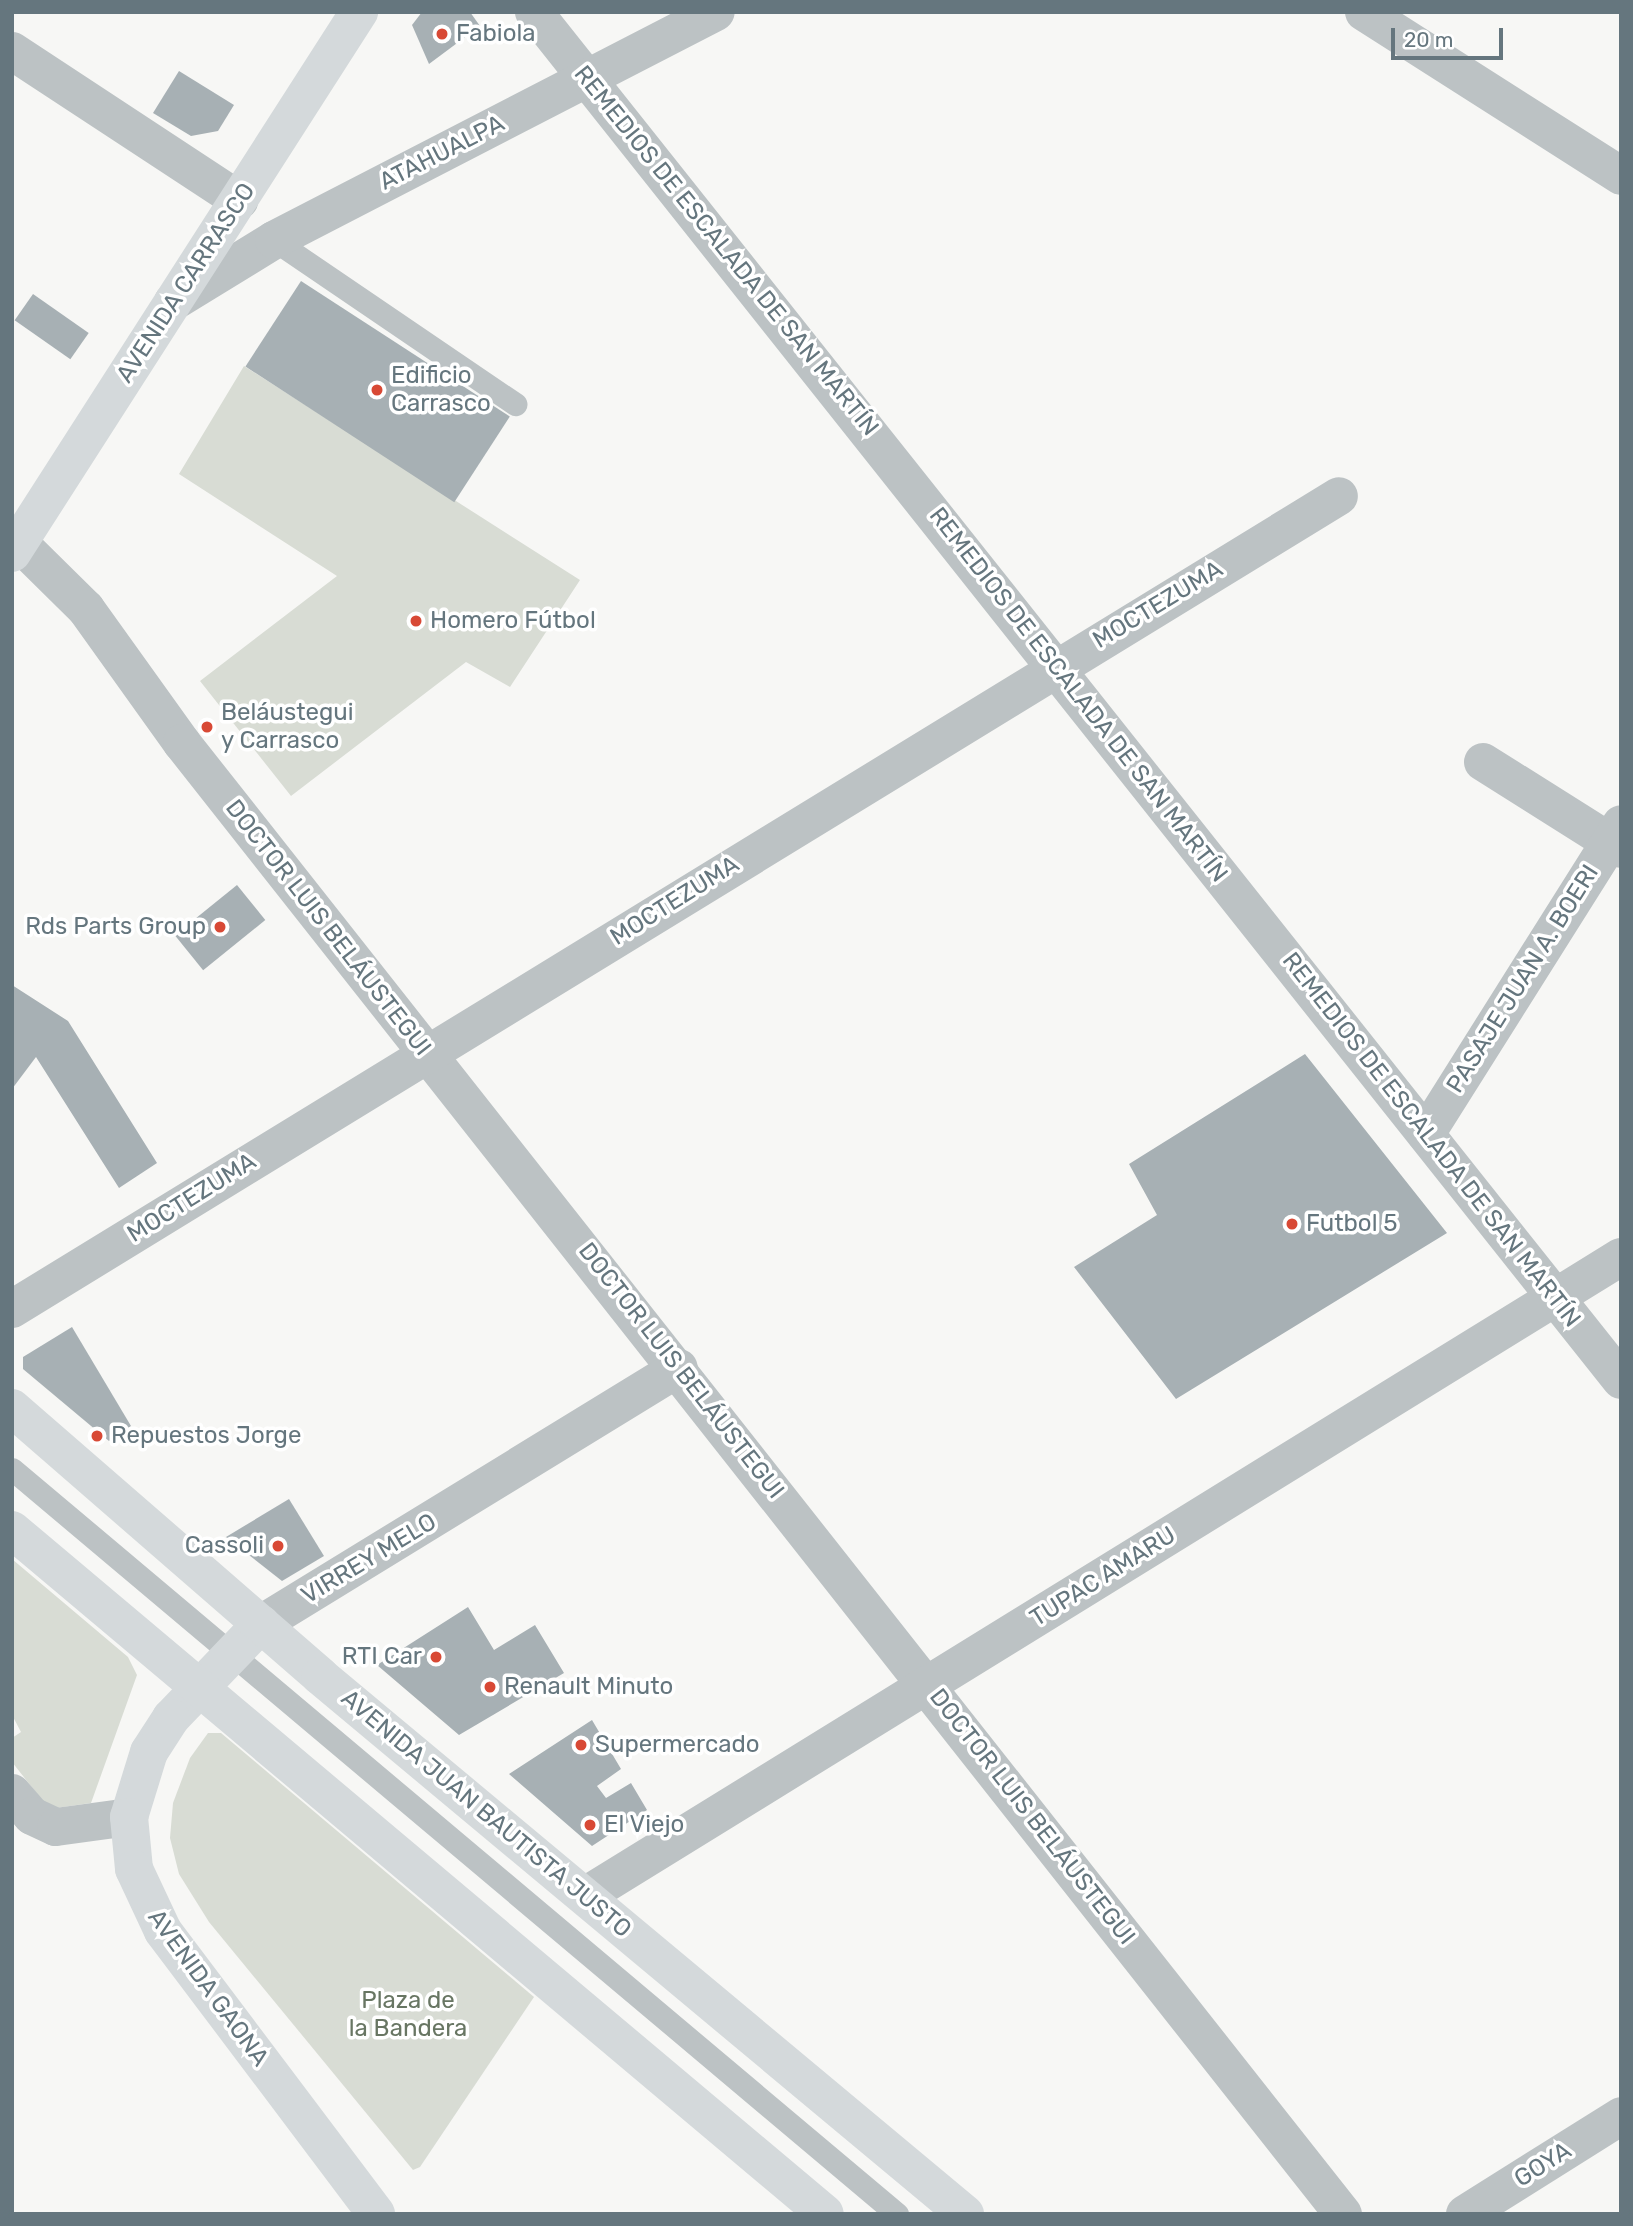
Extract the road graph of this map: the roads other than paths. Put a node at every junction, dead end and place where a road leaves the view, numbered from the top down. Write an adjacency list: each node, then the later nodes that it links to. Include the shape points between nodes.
1 (359, 12): 8 (main road, AVENIDA CARRASCO)
2 (534, 12): 6 (street, REMEDIOS DE ESCALADA DE SAN MARTÍN)
3 (716, 12): 6 (street, ATAHUALPA)
4 (1364, 12): 7 (street)
5 (12, 51): 8 (street)
6 (588, 78): 9 (street, ATAHUALPA); 14 (street, REMEDIOS DE ESCALADA DE SAN MARTÍN)
7 (1621, 176)
8 (239, 200): 10 (main road, AVENIDA CARRASCO)
9 (274, 240): 10 (street, ATAHUALPA); 11 (lane)
10 (173, 302): 13 (main road, AVENIDA CARRASCO)
11 (515, 404)
12 (1339, 496): 14 (street, MOCTEZUMA)
13 (15, 544): 17 (street, DOCTOR LUIS BELÁUSTEGUI, via 86,609 182,743)
14 (1056, 667): 17 (street, MOCTEZUMA); 18 (street, REMEDIOS DE ESCALADA DE SAN MARTÍN)
15 (1483, 762): 16 (street)
16 (1617, 839): 18 (street, PASAJE JUAN A. BOERI)
17 (427, 1054): 21 (street, MOCTEZUMA); 22 (street, DOCTOR LUIS BELÁUSTEGUI)
18 (1426, 1134): 20 (street, REMEDIOS DE ESCALADA DE SAN MARTÍN)
19 (1621, 1257): 20 (street, TUPAC AMARU)
20 (1556, 1298): 23 (street, REMEDIOS DE ESCALADA DE SAN MARTÍN); 29 (street, TUPAC AMARU)
21 (12, 1309)
22 (680, 1368): 27 (street, VIRREY MELO); 29 (street, DOCTOR LUIS BELÁUSTEGUI)
23 (1621, 1380)
24 (12, 1408): 27 (main road, AVENIDA JUAN BAUTISTA JUSTO)
25 (12, 1469): 28 (lane)
26 (12, 1530): 30 (main road)
27 (261, 1624): 28 (main road, VIRREY MELO); 33 (main road, AVENIDA JUAN BAUTISTA JUSTO)
28 (230, 1655): 30 (main road, VIRREY MELO); 35 (lane)
29 (928, 1685): 33 (street, TUPAC AMARU); 39 (street, DOCTOR LUIS BELÁUSTEGUI)
30 (200, 1688): 32 (main road, VIRREY MELO, via 149,1752); 37 (main road)
31 (12, 1793): 32 (street, via 32,1815 56,1827)
32 (129, 1817): 36 (main road, AVENIDA GAONA, via 137,1879 154,1918)
33 (585, 1896): 38 (main road, AVENIDA JUAN BAUTISTA JUSTO)
34 (1621, 2116): 40 (street, GOYA)
35 (889, 2209)
36 (376, 2214)
37 (825, 2214)
38 (965, 2214)
39 (1343, 2214)
40 (1465, 2214)

